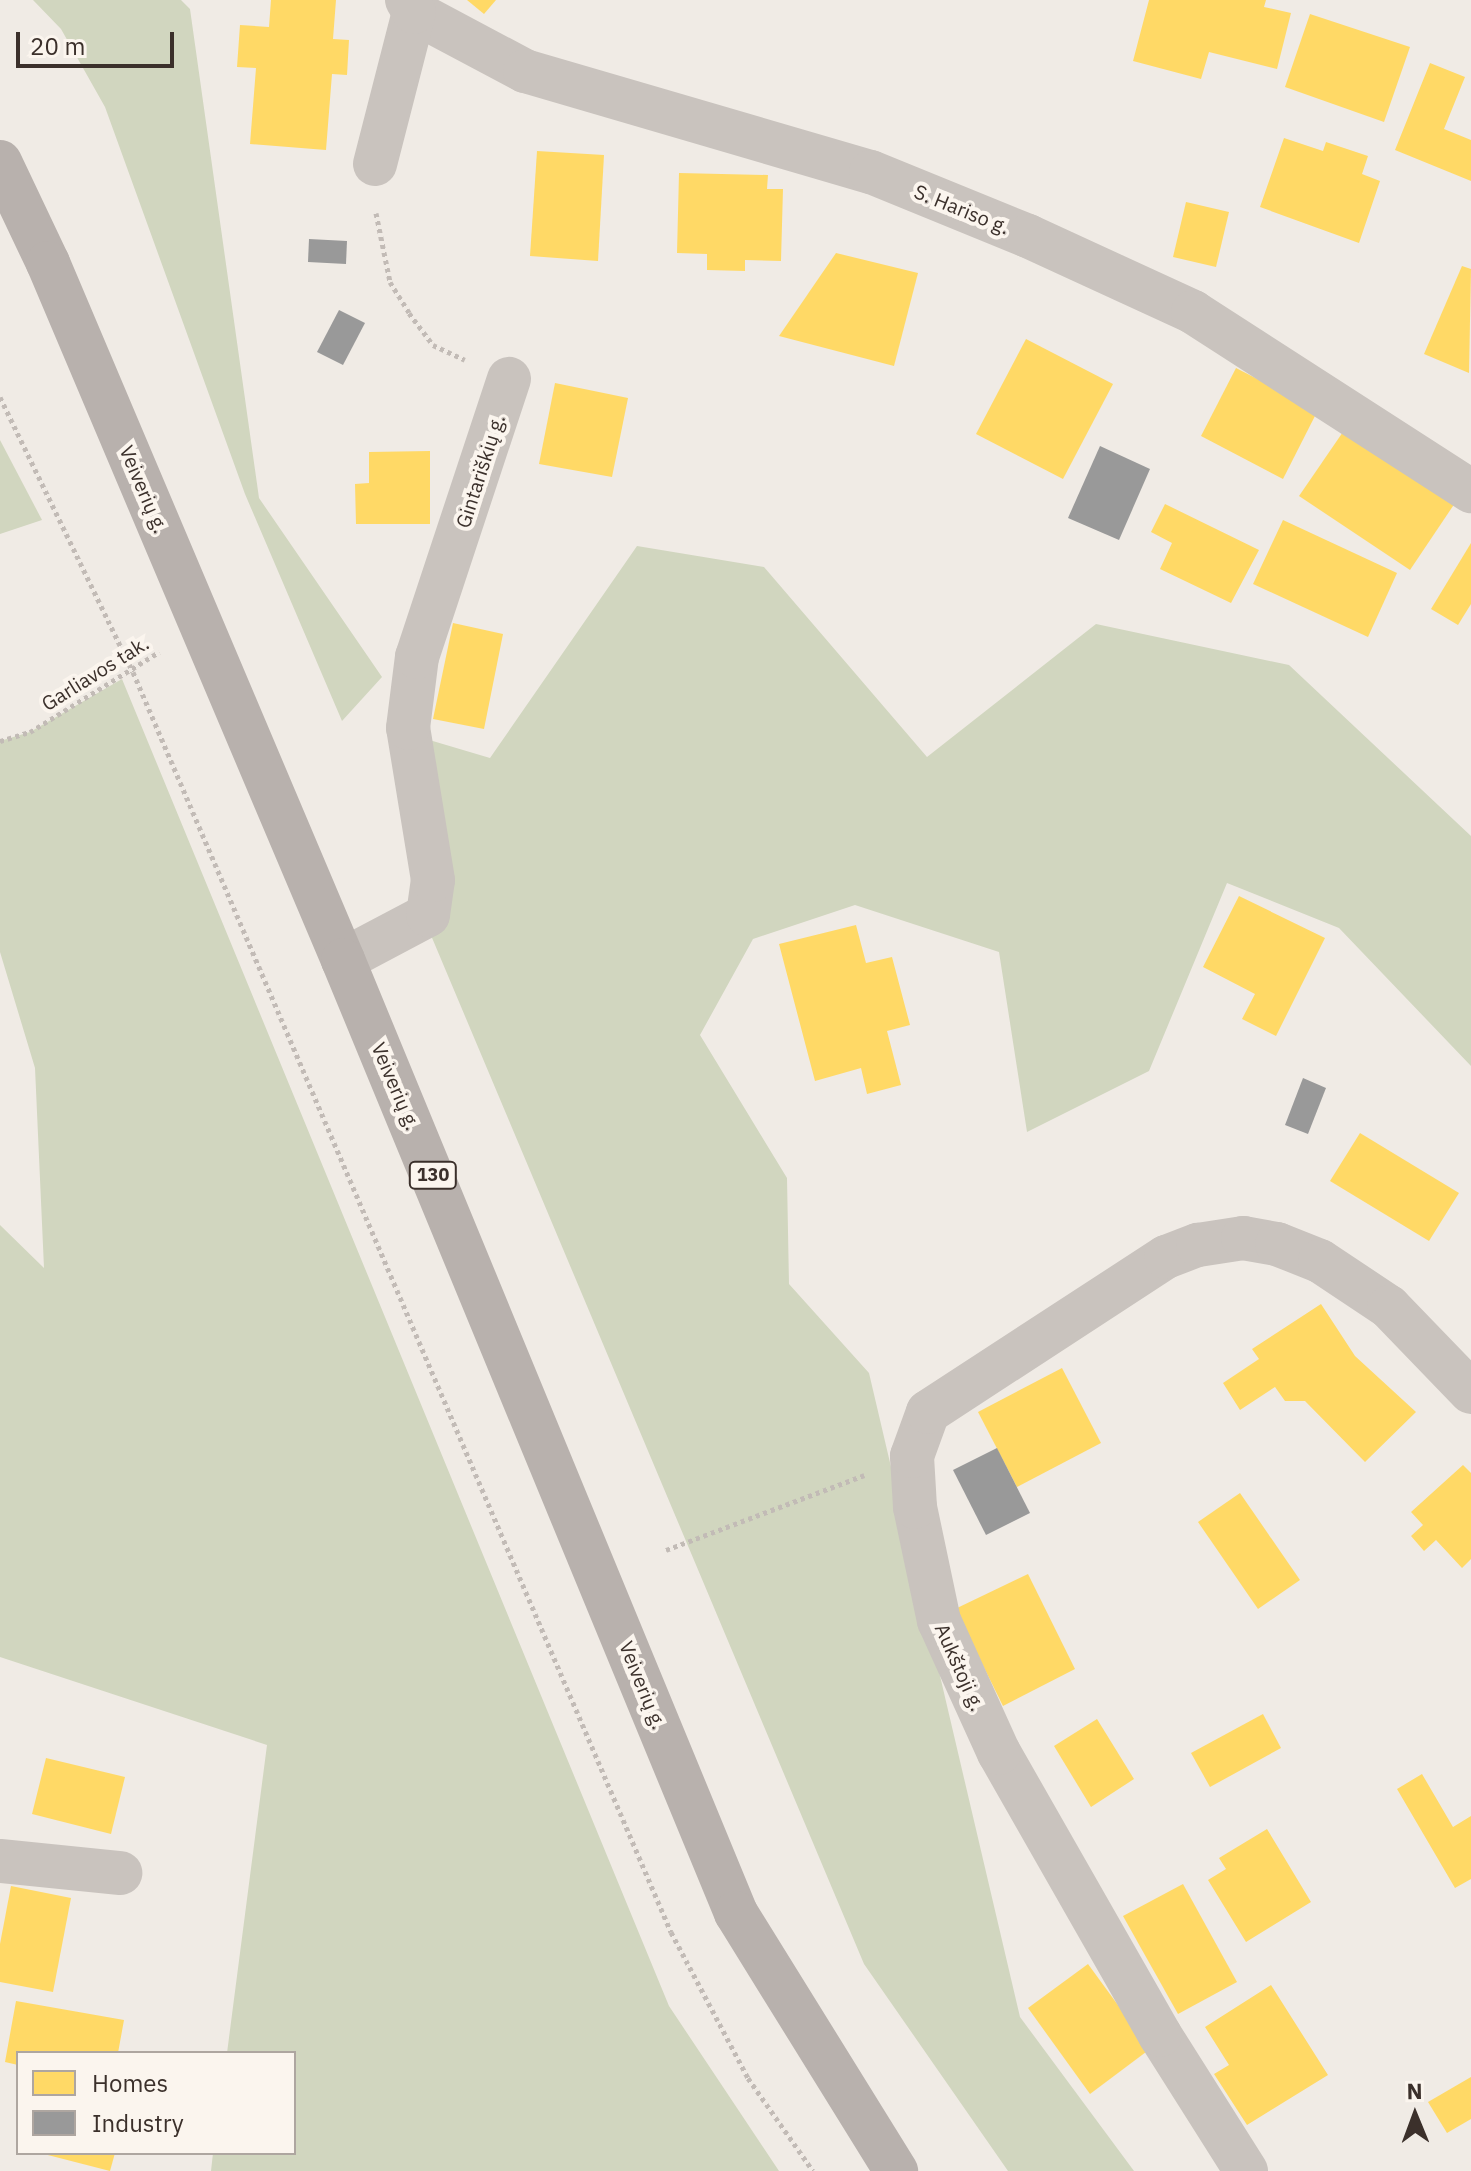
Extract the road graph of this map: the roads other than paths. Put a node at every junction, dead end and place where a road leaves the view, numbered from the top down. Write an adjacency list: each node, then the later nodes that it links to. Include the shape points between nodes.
1 (411, 6): 3 (street); 5 (street, S. Hariso g., via 525,71 871,172 1028,236 1193,312)
2 (0, 162): 6 (main road, Veiverių g. / 130)
3 (375, 164)
4 (509, 379): 6 (street, Gintariškių g., via 417,657 408,728 433,880 428,915)
5 (1471, 491)
6 (343, 960): 10 (main road, Veiverių g. / 130, via 736,1913)
7 (1471, 1392): 11 (street, Aukštoji g., via 1389,1307 1320,1261 1243,1238 1166,1257 928,1412 912,1456 915,1507 939,1621 993,1740 1160,2035)
8 (0, 1861): 9 (street)
9 (120, 1873)
10 (896, 2171)
11 (1246, 2171)

